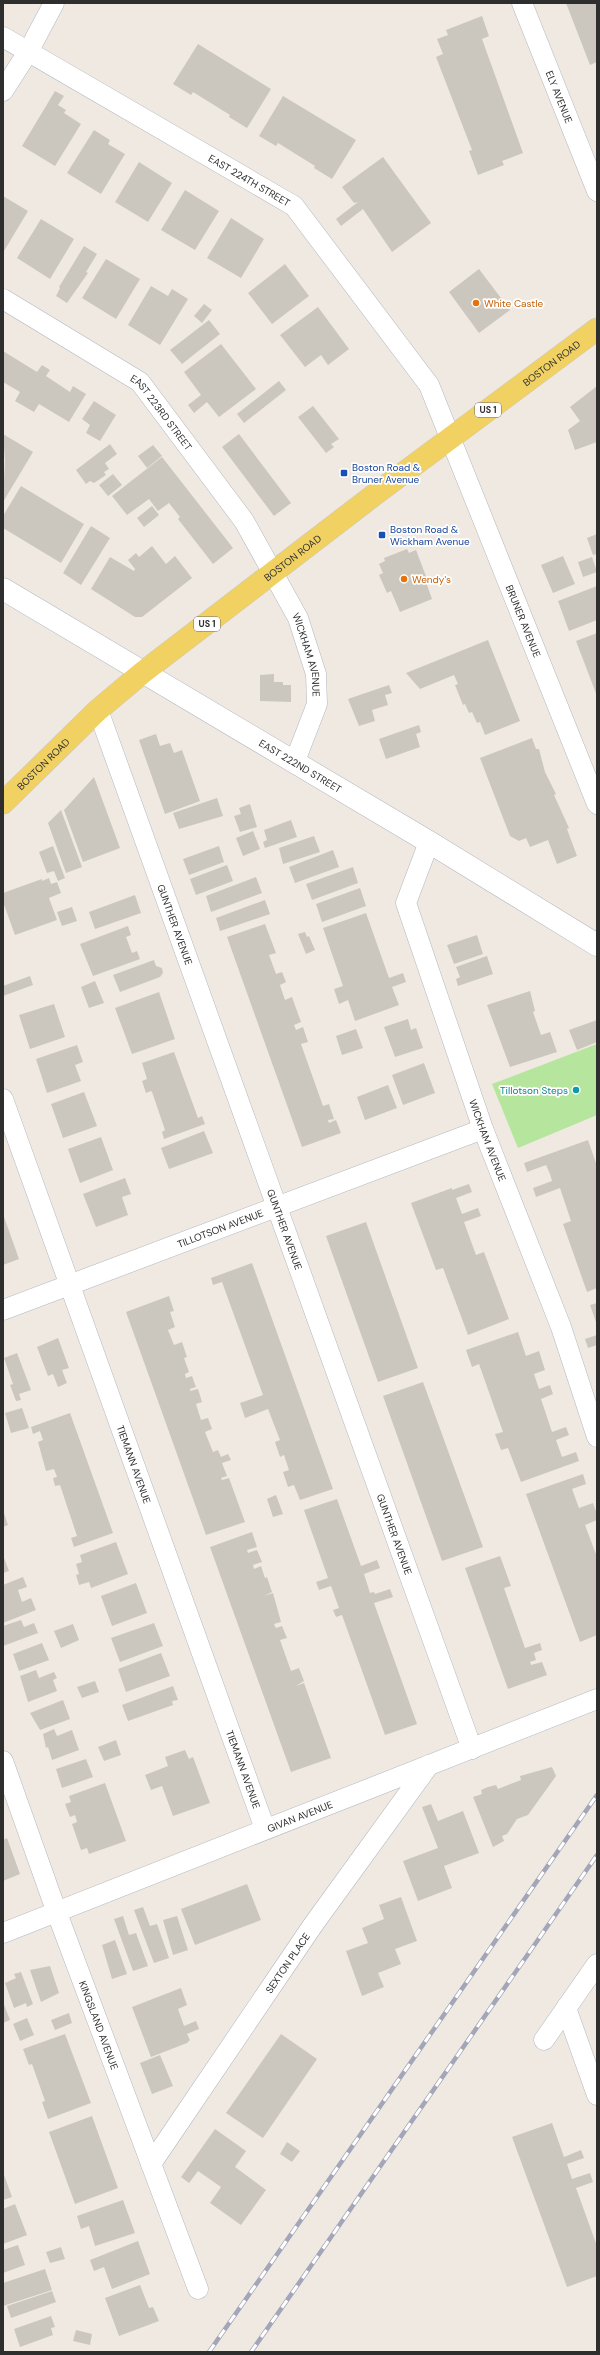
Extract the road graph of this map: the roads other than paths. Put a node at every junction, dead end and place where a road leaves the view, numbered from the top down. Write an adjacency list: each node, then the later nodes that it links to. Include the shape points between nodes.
1 (54, 3): 4 (street)
2 (522, 3): 6 (street, ELY AVENUE)
3 (3, 37): 4 (street, EAST 224TH STREET)
4 (28, 52): 5 (street); 9 (street, EAST 224TH STREET, via 294,206 429,385)
5 (3, 91)
6 (597, 191)
7 (3, 300): 10 (street, EAST 223RD STREET, via 140,382 244,522)
8 (597, 330): 9 (main road, BOSTON ROAD / US 1)
9 (451, 438): 10 (main road, BOSTON ROAD / US 1); 16 (street, BRUNER AVENUE)
10 (273, 575): 12 (main road, BOSTON ROAD / US 1); 14 (street, WICKHAM AVENUE, via 298,618 316,674 317,704)
11 (3, 589): 12 (street, EAST 222ND STREET)
12 (142, 673): 13 (main road, BOSTON ROAD / US 1); 14 (street, EAST 222ND STREET)
13 (98, 710): 15 (main road, BOSTON ROAD / US 1); 21 (street, GUNTHER AVENUE)
14 (295, 761): 17 (street, EAST 222ND STREET)
15 (3, 803)
16 (597, 804)
17 (429, 842): 18 (street, EAST 222ND STREET); 20 (street, WICKHAM AVENUE, via 406,903)
18 (597, 945)
19 (3, 1099): 22 (street, TIEMANN AVENUE)
20 (483, 1129): 21 (street, TILLOTSON AVENUE); 24 (street, WICKHAM AVENUE, via 561,1327)
21 (278, 1207): 22 (street, TILLOTSON AVENUE); 26 (street, GUNTHER AVENUE)
22 (70, 1284): 23 (street, TILLOTSON AVENUE); 29 (street, TIEMANN AVENUE)
23 (3, 1310)
24 (597, 1437)
25 (597, 1699): 26 (street, GIVAN AVENUE)
26 (472, 1748): 28 (street, GIVAN AVENUE)
27 (3, 1760): 30 (street, KINGSLAND AVENUE)
28 (429, 1765): 29 (street, GIVAN AVENUE); 36 (street, SEXTON PLACE, via 313,1925)
29 (265, 1829): 30 (street, GIVAN AVENUE)
30 (57, 1913): 31 (street, GIVAN AVENUE); 36 (street, KINGSLAND AVENUE)
31 (3, 1933)
32 (597, 1964): 33 (street)
33 (566, 2008): 34 (street); 35 (street)
34 (544, 2040)
35 (597, 2095)
36 (151, 2164): 37 (street, KINGSLAND AVENUE)
37 (198, 2289)

